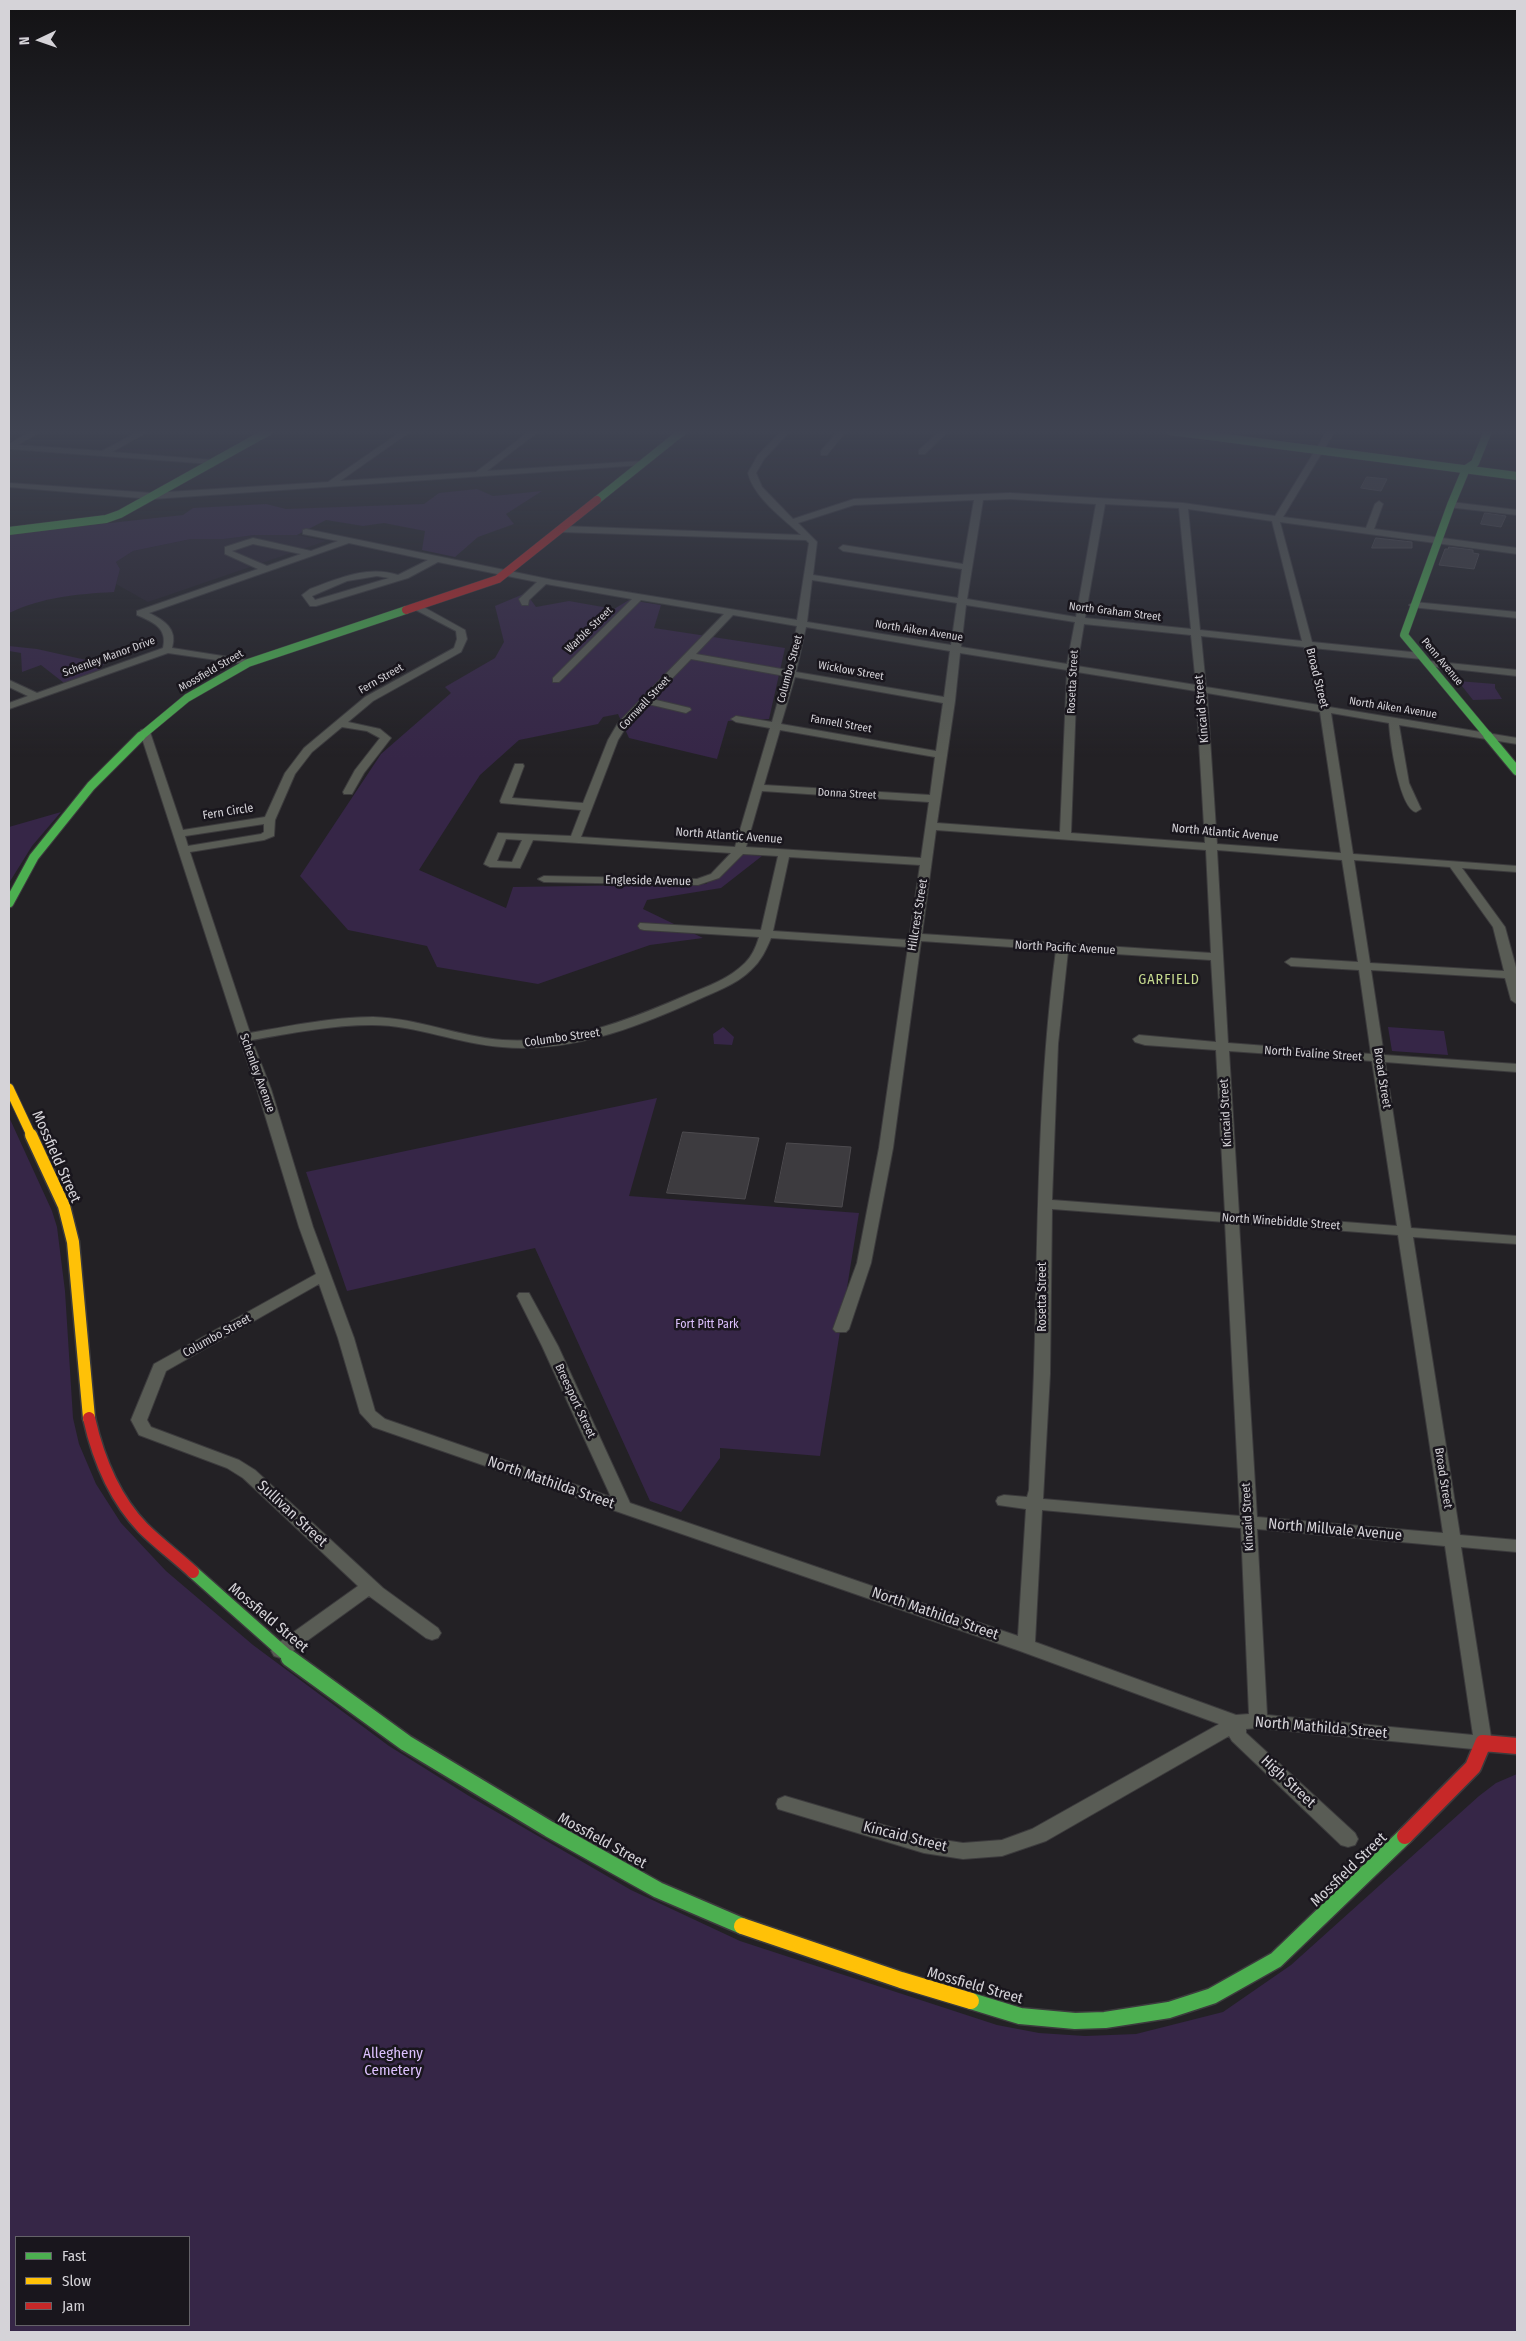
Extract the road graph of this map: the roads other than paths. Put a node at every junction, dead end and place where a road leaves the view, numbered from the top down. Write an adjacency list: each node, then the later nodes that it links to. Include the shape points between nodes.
1 (344, 540): 10 (street, North Aiken Avenue)
2 (547, 540): 17 (street, Mossfield Street)
3 (812, 540): 18 (street, Columbo Street)
4 (972, 540): 15 (street, Hillcrest Street)
5 (1093, 540): 28 (street, Rosetta Street)
6 (1187, 540): 30 (street, Kincaid Street)
7 (1281, 540): 31 (street, Broad Street)
8 (1437, 540): 24 (street, Penn Avenue)
9 (1439, 540): 12 (street)
10 (348, 541): 13 (street); 14 (street, North Aiken Avenue)
11 (843, 548): 15 (street)
12 (1517, 551)
13 (312, 553): 16 (street); 16 (street, via 253,541 228,550)
14 (437, 560): 17 (street, North Aiken Avenue); 19 (street)
15 (967, 567): 22 (street, Hillcrest Street)
16 (266, 569): 32 (street, Schenley Manor Drive, via 140,613 163,623 169,631)
17 (504, 574): 20 (street, North Aiken Avenue); 25 (street, Mossfield Street, via 498,579)
18 (809, 577): 22 (street, North Graham Street); 29 (street, Columbo Street)
19 (398, 578): 19 (street, via 382,573 367,574 307,595 313,604)
20 (543, 582): 21 (street, North Aiken Avenue); 23 (street, via 524,599)
21 (639, 597): 26 (street, North Aiken Avenue); 40 (street, Warble Street)
22 (963, 601): 28 (street, North Graham Street); 33 (street, Hillcrest Street)
23 (525, 603)
24 (1414, 605): 27 (street); 35 (street, Penn Avenue, via 1404,635)
25 (417, 607): 36 (street, Mossfield Street); 51 (street, Fern Street, via 460,630 462,640 458,650 369,699)
26 (731, 612): 29 (street, North Aiken Avenue); 34 (street, Cornwall Street)
27 (1517, 615)
28 (1078, 620): 30 (street, North Graham Street); 37 (street, Rosetta Street)
29 (802, 624): 33 (street, North Aiken Avenue); 38 (street, Columbo Street, via 798,649)
30 (1195, 633): 31 (street, North Graham Street); 42 (street, Kincaid Street)
31 (1309, 644): 35 (street, North Graham Street); 48 (street, Broad Street)
32 (167, 650): 36 (street); 43 (street, Schenley Manor Drive)
33 (957, 650): 37 (street, North Aiken Avenue); 44 (street, Hillcrest Street)
34 (689, 656): 38 (street, Wicklow Street); 45 (street, Cornwall Street)
35 (1425, 660): 39 (street, North Graham Street); 54 (street, Penn Avenue)
36 (248, 663): 53 (street, Mossfield Street, via 187,698)
37 (1072, 668): 42 (street, North Aiken Avenue); 67 (street, Rosetta Street)
38 (789, 673): 44 (street, Wicklow Street); 52 (street, Columbo Street)
39 (1517, 673)
40 (556, 680)
41 (9, 683): 43 (street)
42 (1200, 690): 48 (street, North Aiken Avenue); 70 (street, Kincaid Street)
43 (36, 696): 46 (street, Schenley Manor Drive)
44 (950, 700): 56 (street, Hillcrest Street)
45 (646, 701): 47 (street); 62 (street, Cornwall Street, via 622,725 613,740)
46 (9, 706)
47 (686, 710)
48 (1325, 710): 50 (street, North Aiken Avenue); 74 (street, Broad Street)
49 (736, 719): 52 (street, Fannell Street)
50 (1394, 722): 54 (street, North Aiken Avenue); 63 (street, via 1404,784)
51 (339, 723): 60 (street, via 383,734 386,738 359,772); 64 (street, Fern Street, via 308,750 290,773)
52 (775, 725): 56 (street, Fannell Street); 59 (street, Columbo Street)
53 (145, 732): 66 (street, Schenley Avenue); 79 (street, Mossfield Street, via 91,786 54,830 34,857)
54 (1488, 736): 55 (street); 58 (street, Penn Avenue)
55 (1517, 741)
56 (942, 755): 61 (street, Hillcrest Street)
57 (519, 766): 62 (street, via 505,801)
58 (1517, 770)
59 (759, 788): 61 (street, Donna Street); 72 (street, Columbo Street)
60 (348, 792)
61 (935, 799): 65 (street, Hillcrest Street)
62 (587, 807): 69 (street, Cornwall Street)
63 (1416, 809)
64 (270, 820): 66 (street, Fern Circle); 71 (street, Fern Circle, via 270,834 264,837)
65 (932, 826): 67 (street, North Atlantic Avenue); 75 (street, Hillcrest Street)
66 (178, 834): 71 (street, Schenley Avenue)
67 (1064, 834): 70 (street, North Atlantic Avenue)
68 (529, 837): 69 (street, North Atlantic Avenue)
69 (575, 839): 72 (street, North Atlantic Avenue)
70 (1210, 846): 74 (street, North Atlantic Avenue); 84 (street, Kincaid Street)
71 (183, 850): 89 (street, Schenley Avenue)
72 (740, 850): 73 (street, North Atlantic Avenue); 78 (street, Engleside Avenue, via 715,876 698,882)
73 (784, 854): 75 (street, North Atlantic Avenue); 81 (street, Columbo Street)
74 (1348, 856): 76 (street, North Atlantic Avenue); 86 (street, Broad Street)
75 (926, 862): 82 (street, Hillcrest Street)
76 (1453, 864): 77 (street, North Atlantic Avenue); 87 (street, via 1499,927)
77 (1517, 869)
78 (544, 879)
79 (9, 903)
80 (644, 926): 81 (street, North Pacific Avenue)
81 (765, 934): 82 (street, North Pacific Avenue); 89 (street, Columbo Street, via 755,960 734,978 648,1018 590,1036 512,1044 374,1021 330,1024)
82 (914, 940): 83 (street, North Pacific Avenue); 101 (street, Hillcrest Street, via 877,1199 864,1263)
83 (1062, 948): 84 (street, North Pacific Avenue); 95 (street, Rosetta Street, via 1052,1031)
84 (1216, 957): 91 (street, Kincaid Street)
85 (1291, 962): 86 (street)
86 (1365, 966): 87 (street); 92 (street, Broad Street)
87 (1514, 974): 88 (street)
88 (1517, 1000)
89 (245, 1038): 99 (street, Schenley Avenue)
90 (1139, 1038): 91 (street, North Evaline Street)
91 (1222, 1048): 92 (street, North Evaline Street); 96 (street, Kincaid Street)
92 (1379, 1059): 93 (street, North Evaline Street); 97 (street, Broad Street)
93 (1517, 1068)
94 (9, 1088): 113 (street, Mossfield Street, via 66,1215 73,1242 86,1403 94,1442 110,1479 136,1520)
95 (1044, 1204): 96 (street, North Winebiddle Street); 105 (street, Rosetta Street, via 1043,1337)
96 (1232, 1218): 97 (street, North Winebiddle Street); 107 (street, Kincaid Street)
97 (1406, 1231): 98 (street, North Winebiddle Street); 108 (street, Broad Street)
98 (1517, 1240)
99 (323, 1276): 102 (street, Schenley Avenue, via 346,1338); 103 (street, Columbo Street, via 159,1368)
100 (524, 1296): 106 (street, Breesport Street)
101 (841, 1329)
102 (368, 1413): 106 (street, North Mathilda Street, via 379,1423)
103 (139, 1420): 110 (street, Sullivan Street, via 146,1431 233,1464 249,1474)
104 (1004, 1501): 105 (street, North Millvale Avenue)
105 (1034, 1505): 107 (street, North Millvale Avenue); 112 (street, Rosetta Street)
106 (624, 1508): 112 (street, North Mathilda Street)
107 (1249, 1523): 108 (street, North Millvale Avenue); 114 (street, Kincaid Street)
108 (1453, 1540): 109 (street, North Millvale Avenue); 116 (street, Broad Street)
109 (1517, 1546)
110 (370, 1586): 111 (street, Sullivan Street); 113 (street)
111 (432, 1634)
112 (1026, 1646): 115 (street, North Mathilda Street)
113 (280, 1651): 116 (street, Mossfield Street, via 406,1743 658,1890 722,1919 882,1974 1020,2016 1075,2021 1169,2010 1212,1996 1276,1960 1374,1868 1473,1767)
114 (1258, 1721): 115 (street, North Mathilda Street); 116 (street, North Mathilda Street)
115 (1235, 1722): 118 (street, Kincaid Street, via 1216,1736 1039,1835 1002,1848 963,1852 924,1845); 119 (street, High Street, via 1238,1736)
116 (1483, 1743): 117 (street, North Mathilda Street)
117 (1517, 1746)
118 (784, 1804)
119 (1348, 1839)

